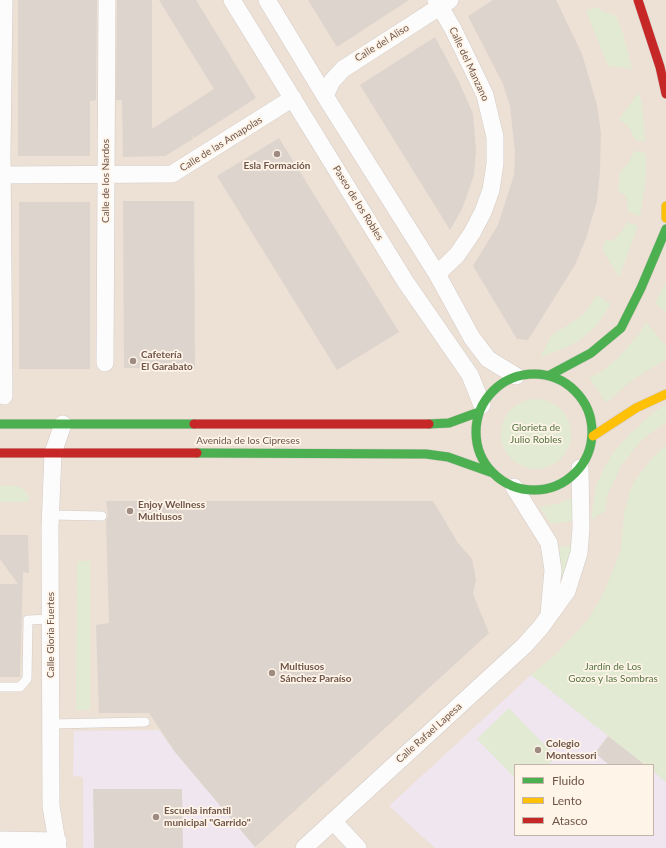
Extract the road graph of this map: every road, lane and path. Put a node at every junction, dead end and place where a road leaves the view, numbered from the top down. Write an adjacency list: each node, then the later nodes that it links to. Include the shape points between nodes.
1 (4, 0): 10 (street)
2 (107, 0): 11 (street, Calle de los Nardos)
3 (232, 0): 9 (street, Paseo de los Robles)
4 (267, 0): 8 (street)
5 (638, 0): 7 (main road)
6 (442, 2): 8 (street, Calle del Aliso, via 343,69 332,81); 15 (street, Calle del Manzano, via 485,95 494,138 496,164 491,190 472,232 457,255)
7 (666, 94)
8 (325, 96): 15 (street)
9 (293, 98): 11 (street, Calle de las Amapolas, via 172,174); 23 (street, Paseo de los Robles, via 406,281 470,375)
10 (1, 175): 11 (street, Calle de las Amapolas); 21 (street)
11 (106, 176): 16 (street, Calle de los Nardos)
12 (666, 206): 13 (main road)
13 (666, 218)
14 (666, 229): 17 (main road, via 621,328 591,353)
15 (437, 274): 18 (street, via 479,348 488,359)
16 (106, 363)
17 (550, 375): 18 (main road, via 533,373); 26 (main road, via 568,384 582,398 591,416)
18 (516, 376): 23 (main road, via 496,387)
19 (656, 388): 22 (main road)
20 (666, 394): 22 (main road)
21 (4, 396)
22 (636, 408): 26 (main road)
23 (481, 409): 25 (main road, Avenida de los Cipreses, via 449,423 432,424); 30 (main road, via 476,429 477,445 483,460)
24 (0, 424): 25 (main road, Avenida de los Cipreses)
25 (63, 424): 28 (street, Calle Gloria Fuertes)
26 (593, 436): 29 (main road, via 589,453)
27 (0, 453): 28 (main road, Avenida de los Cipreses)
28 (53, 453): 30 (main road, Avenida de los Cipreses, via 421,453 448,457); 32 (street, Calle Gloria Fuertes)
29 (580, 468): 31 (main road, via 561,484 538,490); 34 (street, Calle Rafael Lapesa, via 579,553 567,591)
30 (493, 473): 31 (main road)
31 (514, 487): 34 (street, via 549,543 553,570)
32 (51, 515): 33 (lane); 35 (street, Calle Gloria Fuertes)
33 (102, 516)
34 (550, 615): 39 (street, Calle Rafael Lapesa, via 524,646)
35 (52, 619): 36 (lane, via 28,620 27,679 20,687); 38 (street, Calle Gloria Fuertes)
36 (0, 686)
37 (146, 722): 38 (lane)
38 (51, 724): 41 (street, Calle Gloria Fuertes, via 51,806)
39 (333, 821): 42 (street, Calle Rafael Lapesa); 43 (street)
40 (0, 840): 41 (street)
41 (58, 844)
42 (304, 848)
43 (358, 848)

